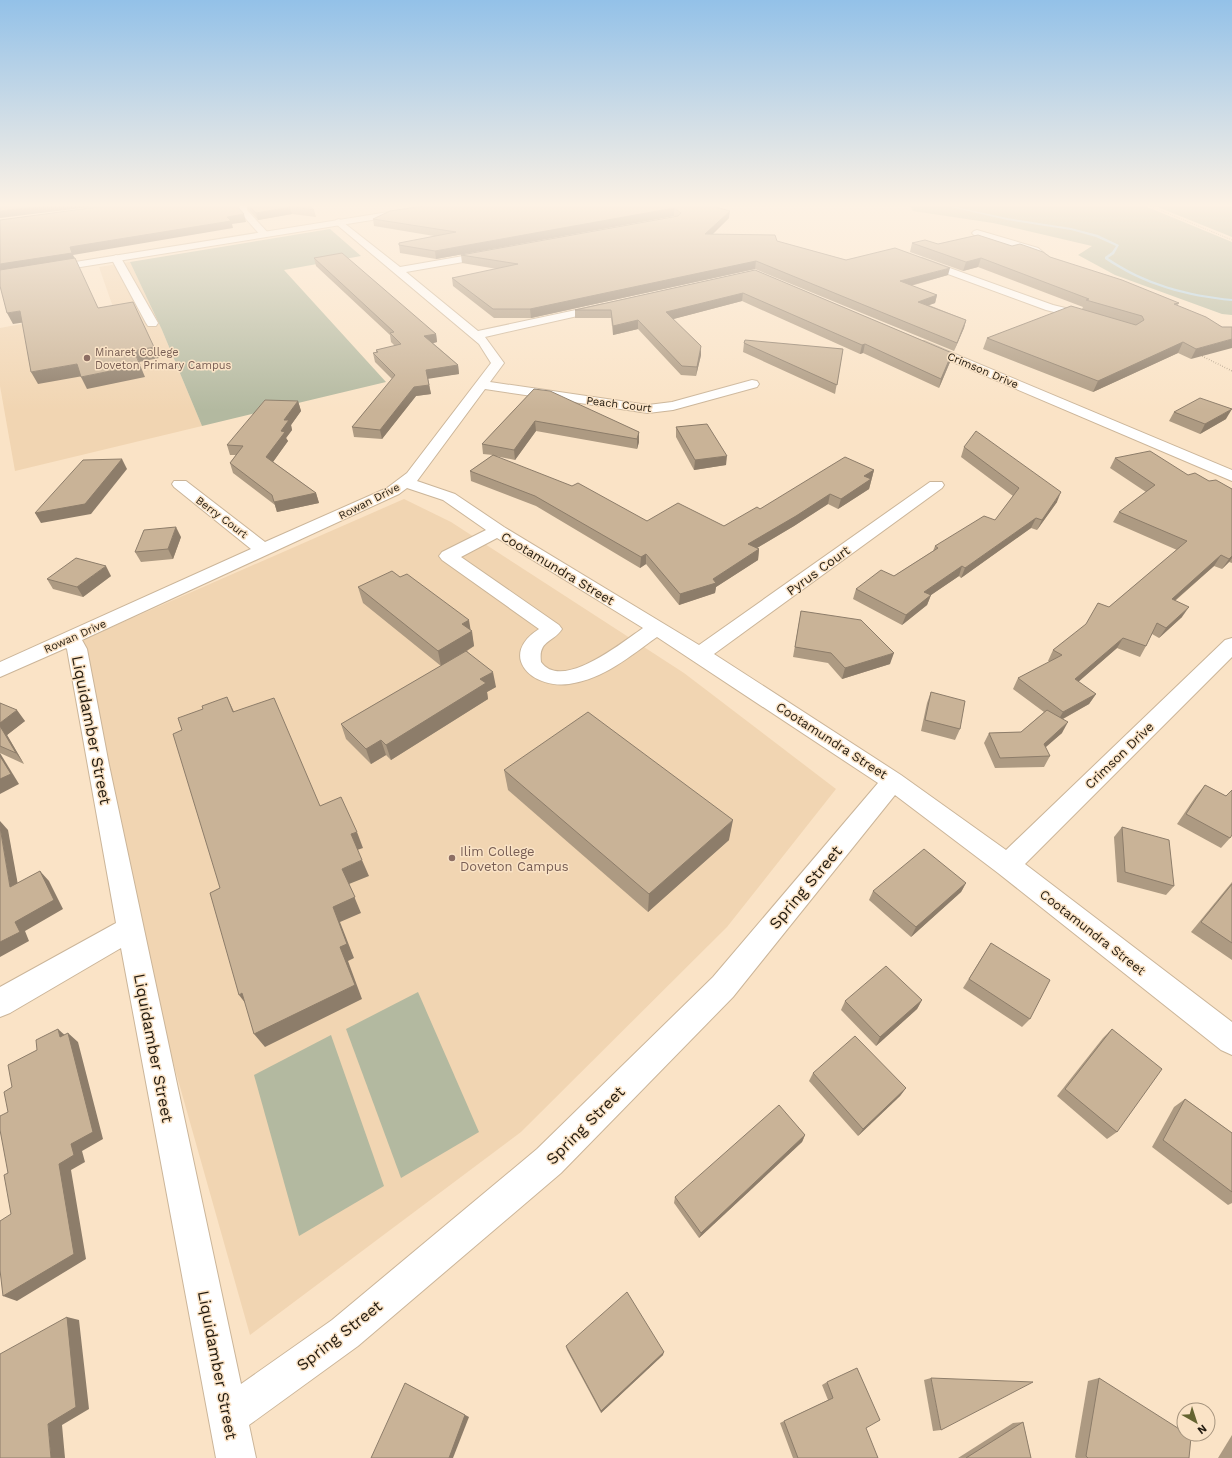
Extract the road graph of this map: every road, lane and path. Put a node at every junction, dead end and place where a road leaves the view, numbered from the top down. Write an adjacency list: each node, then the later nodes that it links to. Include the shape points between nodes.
1 (18, 274): 5 (street)
2 (125, 274): 8 (street)
3 (401, 274): 9 (street, Rowan Drive)
4 (959, 274): 7 (street, via 1050,308)
5 (0, 277)
6 (616, 304): 9 (street)
7 (1102, 321)
8 (152, 323)
9 (476, 335): 14 (street, Rowan Drive, via 498,363)
10 (909, 339): 15 (street, Crimson Drive)
11 (1197, 354): 12 (path)
12 (1232, 371)
13 (752, 384): 14 (street, Peach Court, via 673,406 648,410)
14 (483, 385): 16 (street, Rowan Drive, via 413,476)
15 (1232, 476)
16 (405, 482): 19 (street, Cootamundra Street, via 449,497); 20 (street, Rowan Drive, via 393,491)
17 (180, 484): 20 (street, Berry Court)
18 (936, 485): 24 (street, Pyrus Court)
19 (498, 531): 21 (street, Cootamundra Street); 21 (street, via 448,556 552,629 543,633 530,652 529,658 534,669 543,675 568,678 588,672)
20 (264, 550): 22 (street, Rowan Drive)
21 (657, 628): 24 (street, Cootamundra Street)
22 (71, 638): 25 (street, Rowan Drive); 28 (street, Liquidamber Street, via 77,649)
23 (1232, 645): 27 (street, Crimson Drive)
24 (700, 654): 26 (street, Cootamundra Street)
25 (0, 670)
26 (893, 781): 27 (street, Cootamundra Street); 31 (street, Spring Street, via 723,987 549,1161 345,1334)
27 (1007, 865): 30 (street, Cootamundra Street)
28 (131, 928): 29 (street); 31 (street, Liquidamber Street)
29 (0, 1003)
30 (1232, 1040)
31 (228, 1417): 32 (street, Liquidamber Street)
32 (236, 1458)

